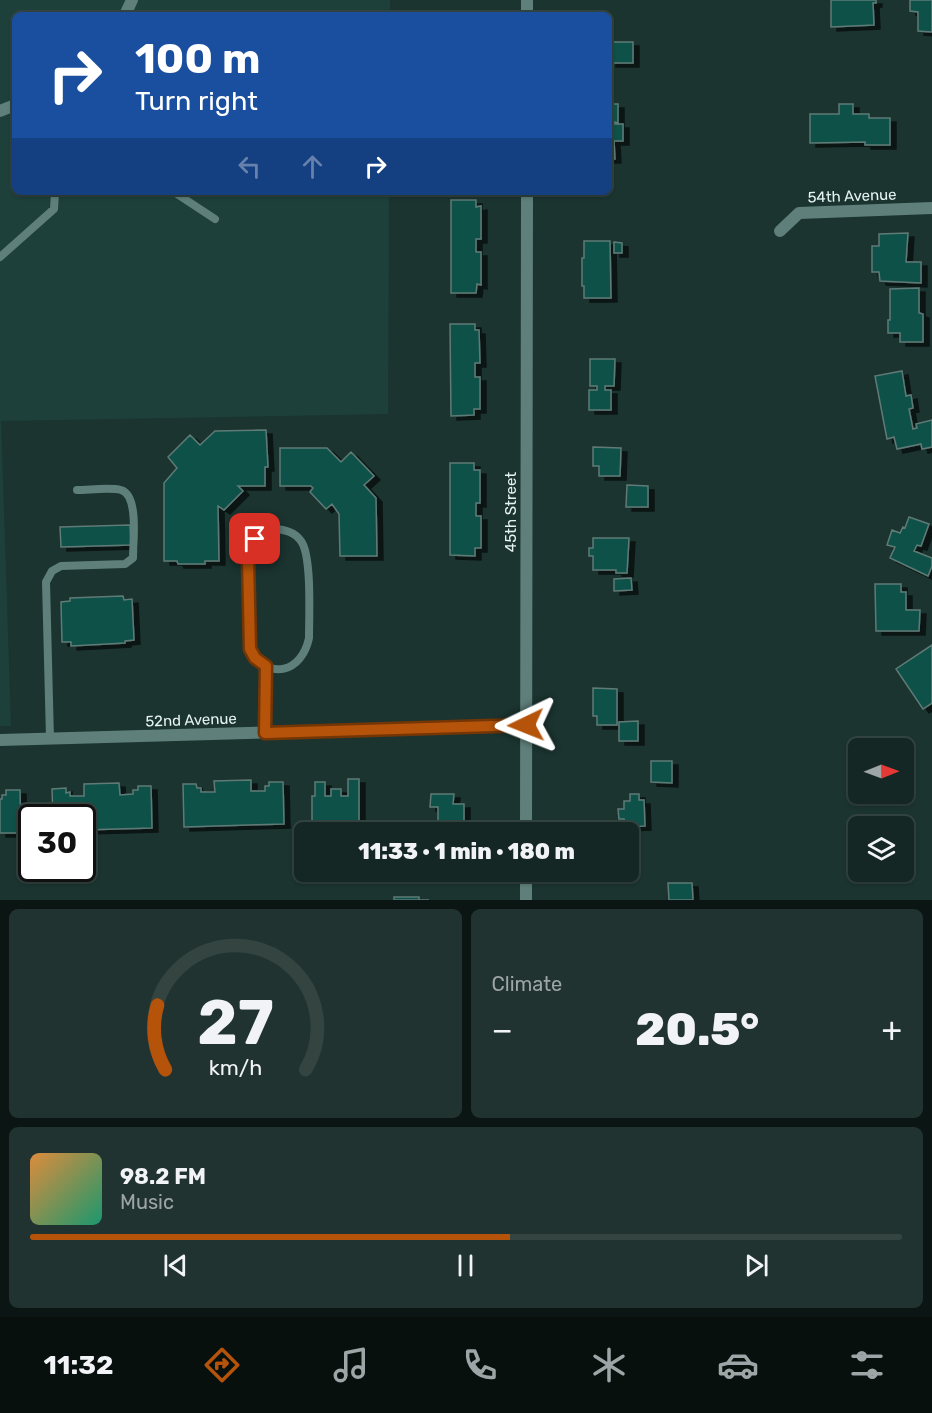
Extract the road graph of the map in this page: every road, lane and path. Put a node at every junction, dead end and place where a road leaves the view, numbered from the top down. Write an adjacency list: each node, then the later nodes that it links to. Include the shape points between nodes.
1 (55, 195): 7 (lane, via 54,209)
2 (179, 195): 5 (lane)
3 (527, 195): 10 (street, 45th Street)
4 (932, 208): 6 (street, 54th Avenue, via 799,213)
5 (215, 219)
6 (780, 231)
7 (0, 257)
8 (77, 490): 12 (lane, via 121,490 128,494 133,502 133,558 125,564 61,566 52,571 46,582)
9 (266, 666): 9 (lane, via 280,669 297,663 308,647 307,557 300,539 282,529 262,533 249,548 250,649); 11 (lane)
10 (526, 725): 11 (street, 52nd Avenue); 14 (street, 45th Street)
11 (265, 733): 12 (street, 52nd Avenue)
12 (50, 739): 13 (street, 52nd Avenue)
13 (0, 740)
14 (526, 822)
15 (526, 882): 16 (street)
16 (526, 900)

